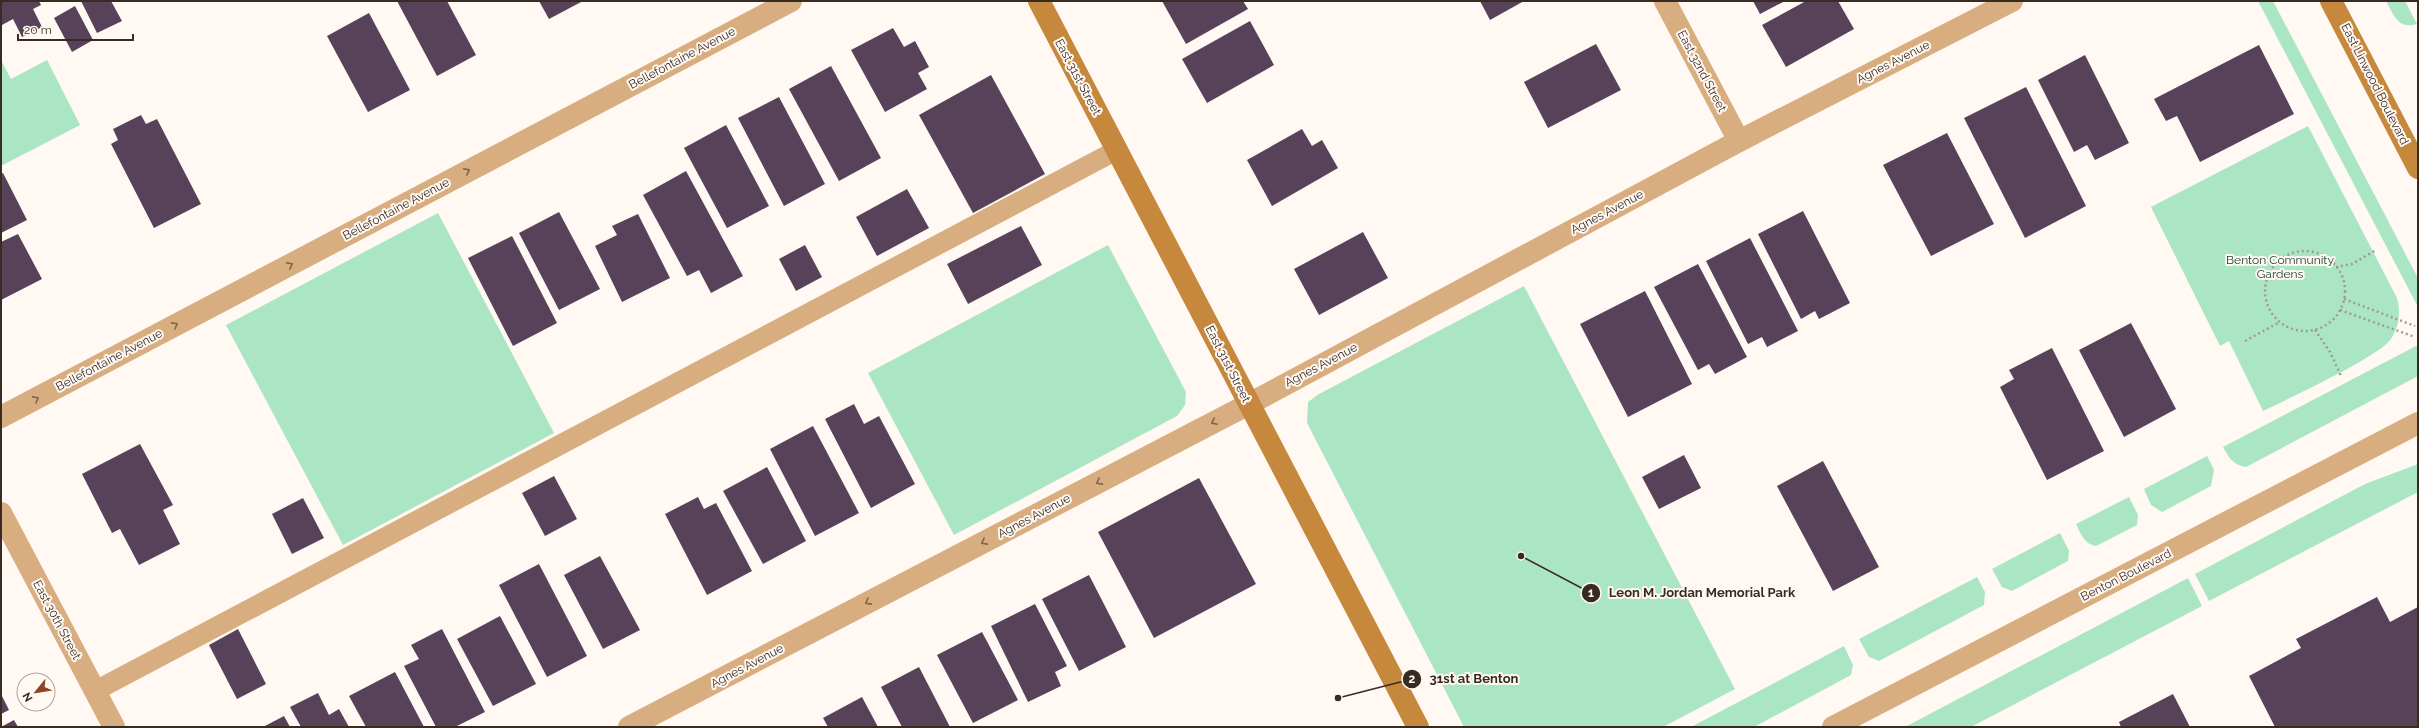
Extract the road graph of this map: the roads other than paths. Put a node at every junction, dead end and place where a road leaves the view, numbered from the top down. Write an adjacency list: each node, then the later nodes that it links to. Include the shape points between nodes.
1 (790, 1): 10 (street, Bellefontaine Avenue, one-way to 1)
2 (1039, 1): 7 (main road, East 31st Street)
3 (1665, 1): 6 (street, East 32nd Street)
4 (2012, 1): 6 (street, Agnes Avenue)
5 (2331, 1): 8 (main road, East Linwood Boulevard)
6 (1738, 141): 9 (street, Agnes Avenue)
7 (1116, 150): 9 (main road, East 31st Street); 13 (lane)
8 (2418, 168)
9 (1249, 404): 15 (street, Agnes Avenue, one-way to 15); 16 (main road, East 31st Street)
10 (1, 417)
11 (2418, 423): 17 (street, Benton Boulevard)
12 (1, 513): 13 (street, East 30th Street)
13 (95, 691): 14 (street, East 30th Street)
14 (114, 727)
15 (629, 727)
16 (1418, 727)
17 (1833, 727)

